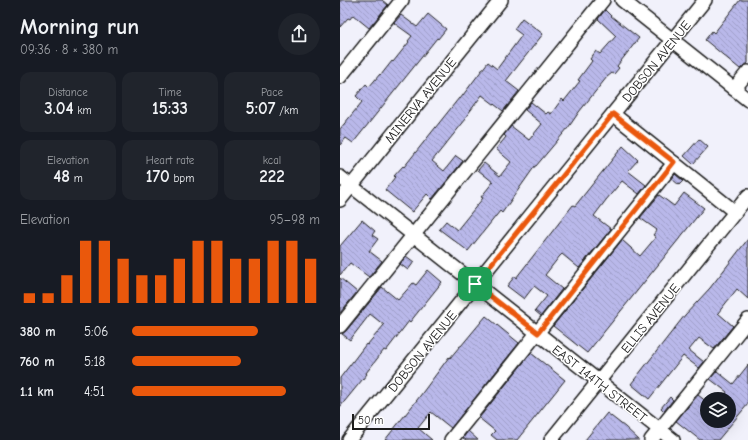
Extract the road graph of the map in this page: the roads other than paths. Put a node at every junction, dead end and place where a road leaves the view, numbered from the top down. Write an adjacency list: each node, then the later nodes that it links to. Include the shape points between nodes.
1 (402, 0): 8 (street)
2 (500, 0): 14 (street, MINERVA AVENUE)
3 (603, 0): 18 (street)
4 (622, 0): 6 (street)
5 (705, 0): 6 (street, DOBSON AVENUE)
6 (672, 40): 9 (street); 11 (street, DOBSON AVENUE)
7 (748, 72): 9 (street)
8 (340, 77)
9 (734, 89): 10 (street)
10 (748, 100)
11 (613, 114): 12 (street); 19 (street, DOBSON AVENUE)
12 (674, 162): 17 (street); 22 (street)
13 (340, 177): 14 (street, EAST 144TH STREET)
14 (351, 186): 16 (street, MINERVA AVENUE); 18 (street, EAST 144TH STREET)
15 (748, 196): 17 (street, ELLIS AVENUE)
16 (340, 200)
17 (735, 212): 23 (street, ELLIS AVENUE)
18 (413, 235): 19 (street, EAST 144TH STREET); 21 (street)
19 (475, 284): 22 (street, EAST 144TH STREET); 25 (street, DOBSON AVENUE)
20 (748, 320): 24 (street)
21 (340, 326)
22 (538, 333): 23 (street, EAST 144TH STREET); 26 (street)
23 (598, 382): 24 (street, EAST 144TH STREET); 27 (street, ELLIS AVENUE)
24 (659, 430): 28 (street); 29 (street, EAST 144TH STREET)
25 (350, 440)
26 (451, 440)
27 (551, 440)
28 (651, 440)
29 (673, 440)

